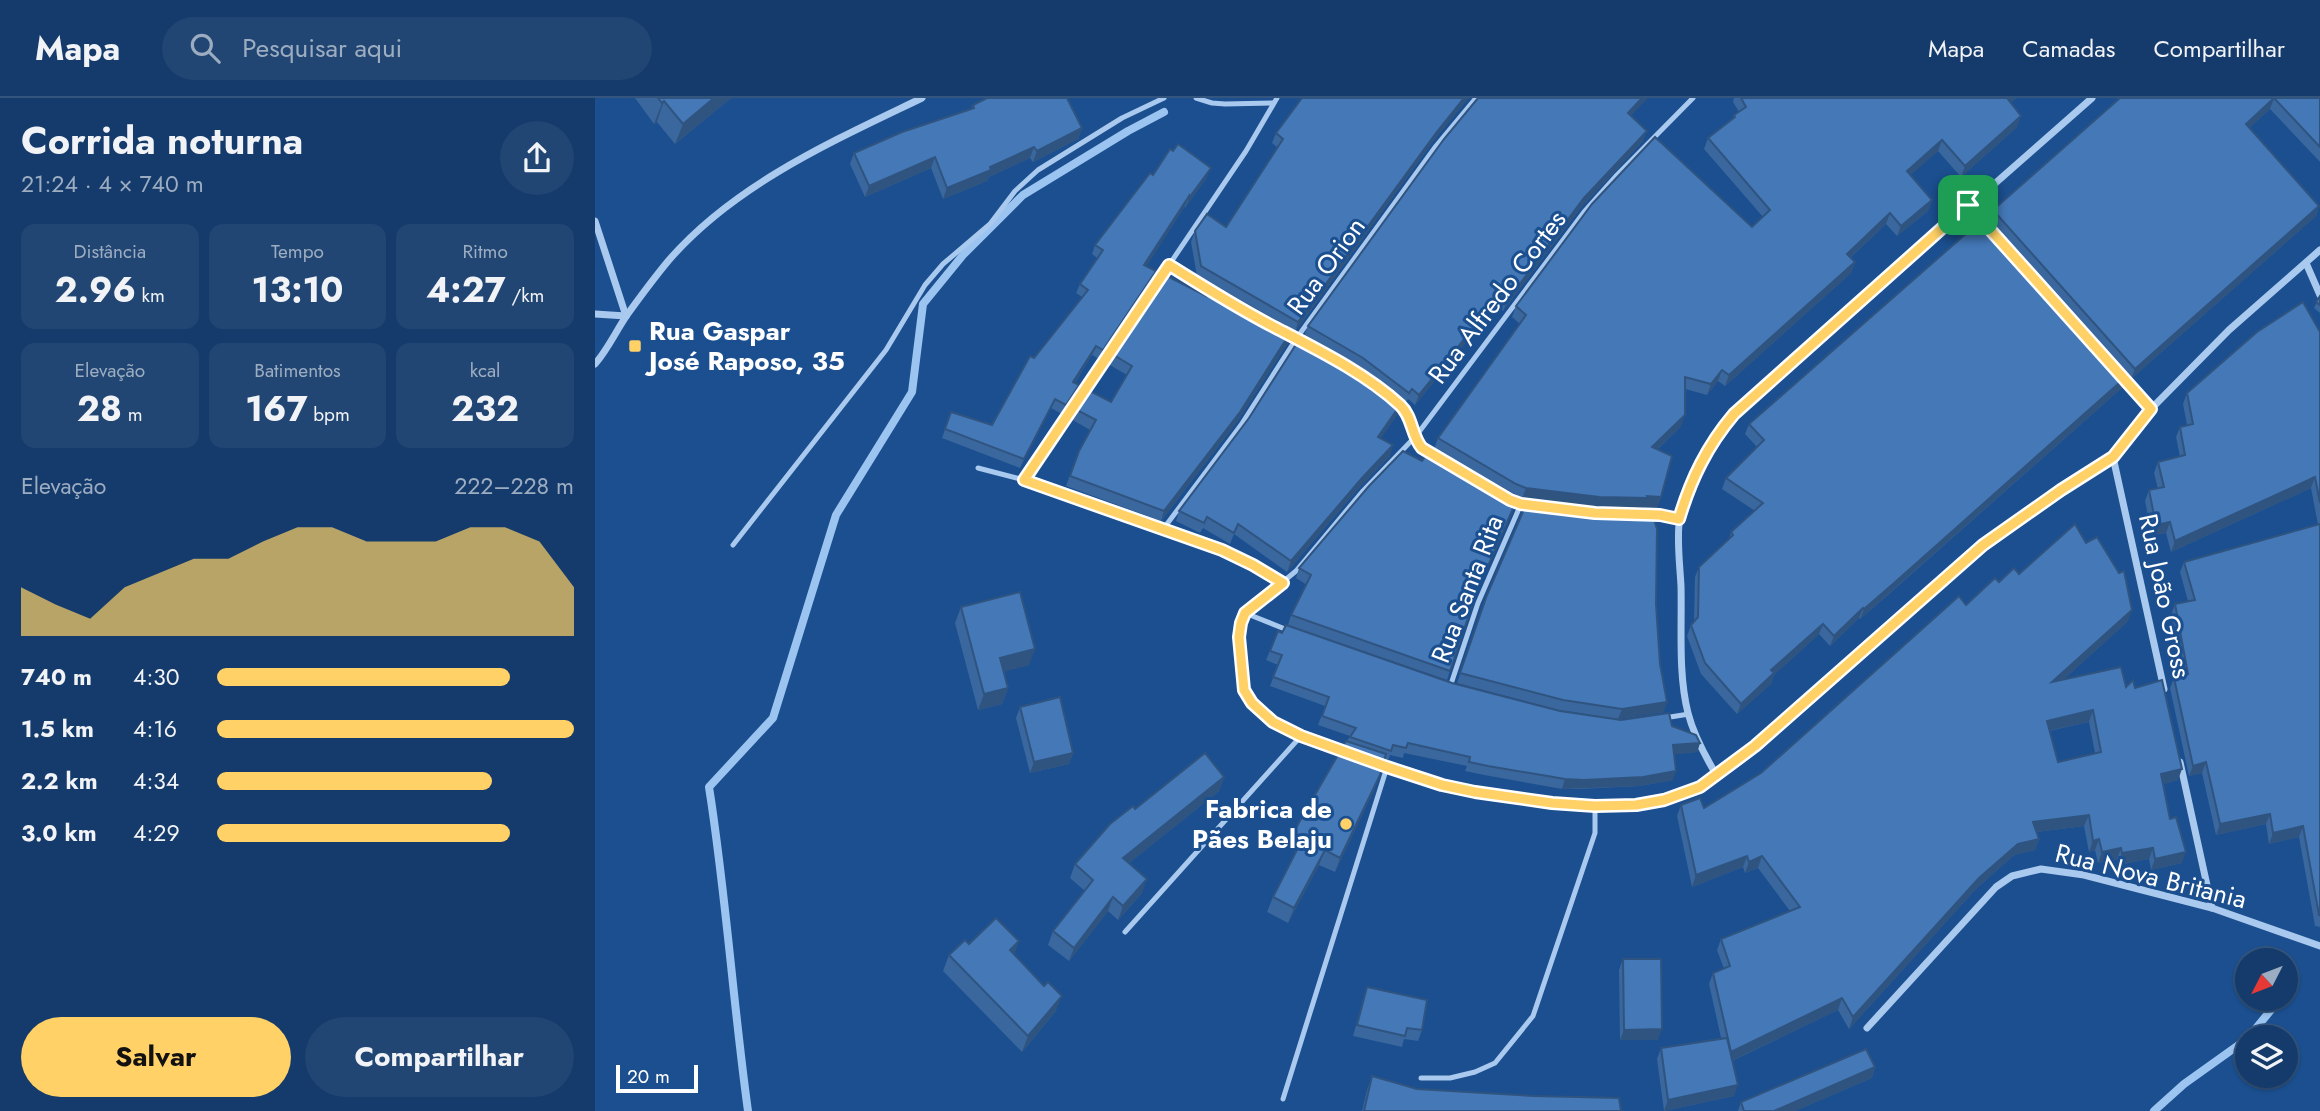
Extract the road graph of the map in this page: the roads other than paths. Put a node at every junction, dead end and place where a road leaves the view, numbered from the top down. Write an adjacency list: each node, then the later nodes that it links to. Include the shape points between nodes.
1 (922, 98): 17 (street, via 777,173 732,203 668,261)
2 (1164, 98): 36 (lane, via 1038,170 984,230 943,264 886,349)
3 (1196, 98): 7 (lane, via 1225,104)
4 (1475, 98): 19 (lane, Rua Orion)
5 (1693, 98): 25 (lane, Rua Alfredo Cortes, via 1584,212)
6 (2092, 98): 8 (street)
7 (1275, 101): 13 (lane)
8 (1968, 205): 10 (lane); 34 (street, via 1734,414 1705,455)
9 (595, 221): 17 (street)
10 (1986, 226)
11 (2320, 250): 12 (street)
12 (2306, 263): 15 (street); 24 (street, via 2229,330)
13 (1169, 265): 14 (lane); 29 (lane)
14 (1216, 295)
15 (2320, 295)
16 (595, 314): 17 (street)
17 (626, 316): 21 (street)
18 (1287, 334): 19 (lane)
19 (1296, 339): 20 (lane); 35 (lane, Rua Orion, via 1241,425)
20 (1306, 345)
21 (595, 364)
22 (2114, 368): 24 (lane)
23 (1392, 399): 25 (lane, via 1407,413)
24 (2151, 409): 26 (street)
25 (1416, 436): 27 (lane, via 1422,448); 37 (lane, Rua Alfredo Cortes)
26 (2113, 457): 43 (street, Rua João Gross); 51 (street, via 1983,545)
27 (1444, 461)
28 (978, 468): 29 (lane)
29 (1024, 480): 35 (lane)
30 (1499, 494): 31 (lane)
31 (1521, 504): 32 (lane); 41 (lane, Rua Santa Rita, via 1478,603)
32 (1540, 507)
33 (1636, 515): 34 (lane)
34 (1679, 519): 44 (street, via 1683,685)
35 (1164, 528): 37 (lane, via 1222,550)
36 (733, 545)
37 (1283, 583): 38 (lane, Rua Alfredo Cortes)
38 (1245, 613): 39 (lane); 46 (lane, via 1239,637 1244,690 1264,715)
39 (1297, 634)
40 (1438, 683): 41 (lane, Rua Santa Rita)
41 (1450, 687): 42 (lane, Rua Santa Rita)
42 (1463, 691)
43 (2167, 703)
44 (1689, 715): 45 (lane); 51 (street)
45 (1658, 719)
46 (1301, 736): 47 (lane); 54 (lane)
47 (1350, 754)
48 (2179, 758): 53 (street)
49 (1375, 763): 50 (lane)
50 (1387, 767): 52 (lane, via 1475,792); 58 (lane)
51 (1717, 776): 52 (lane, via 1664,800)
52 (1595, 806): 57 (lane, via 1595,833 1533,1016 1495,1062 1450,1078)
53 (2212, 908): 55 (street, Rua Nova Britania); 56 (street, Rua Nova Britania, via 2084,875 2041,869 2012,876 1996,887)
54 (1125, 932)
55 (2320, 946)
56 (1867, 1028)
57 (1421, 1078)
58 (1283, 1099)

